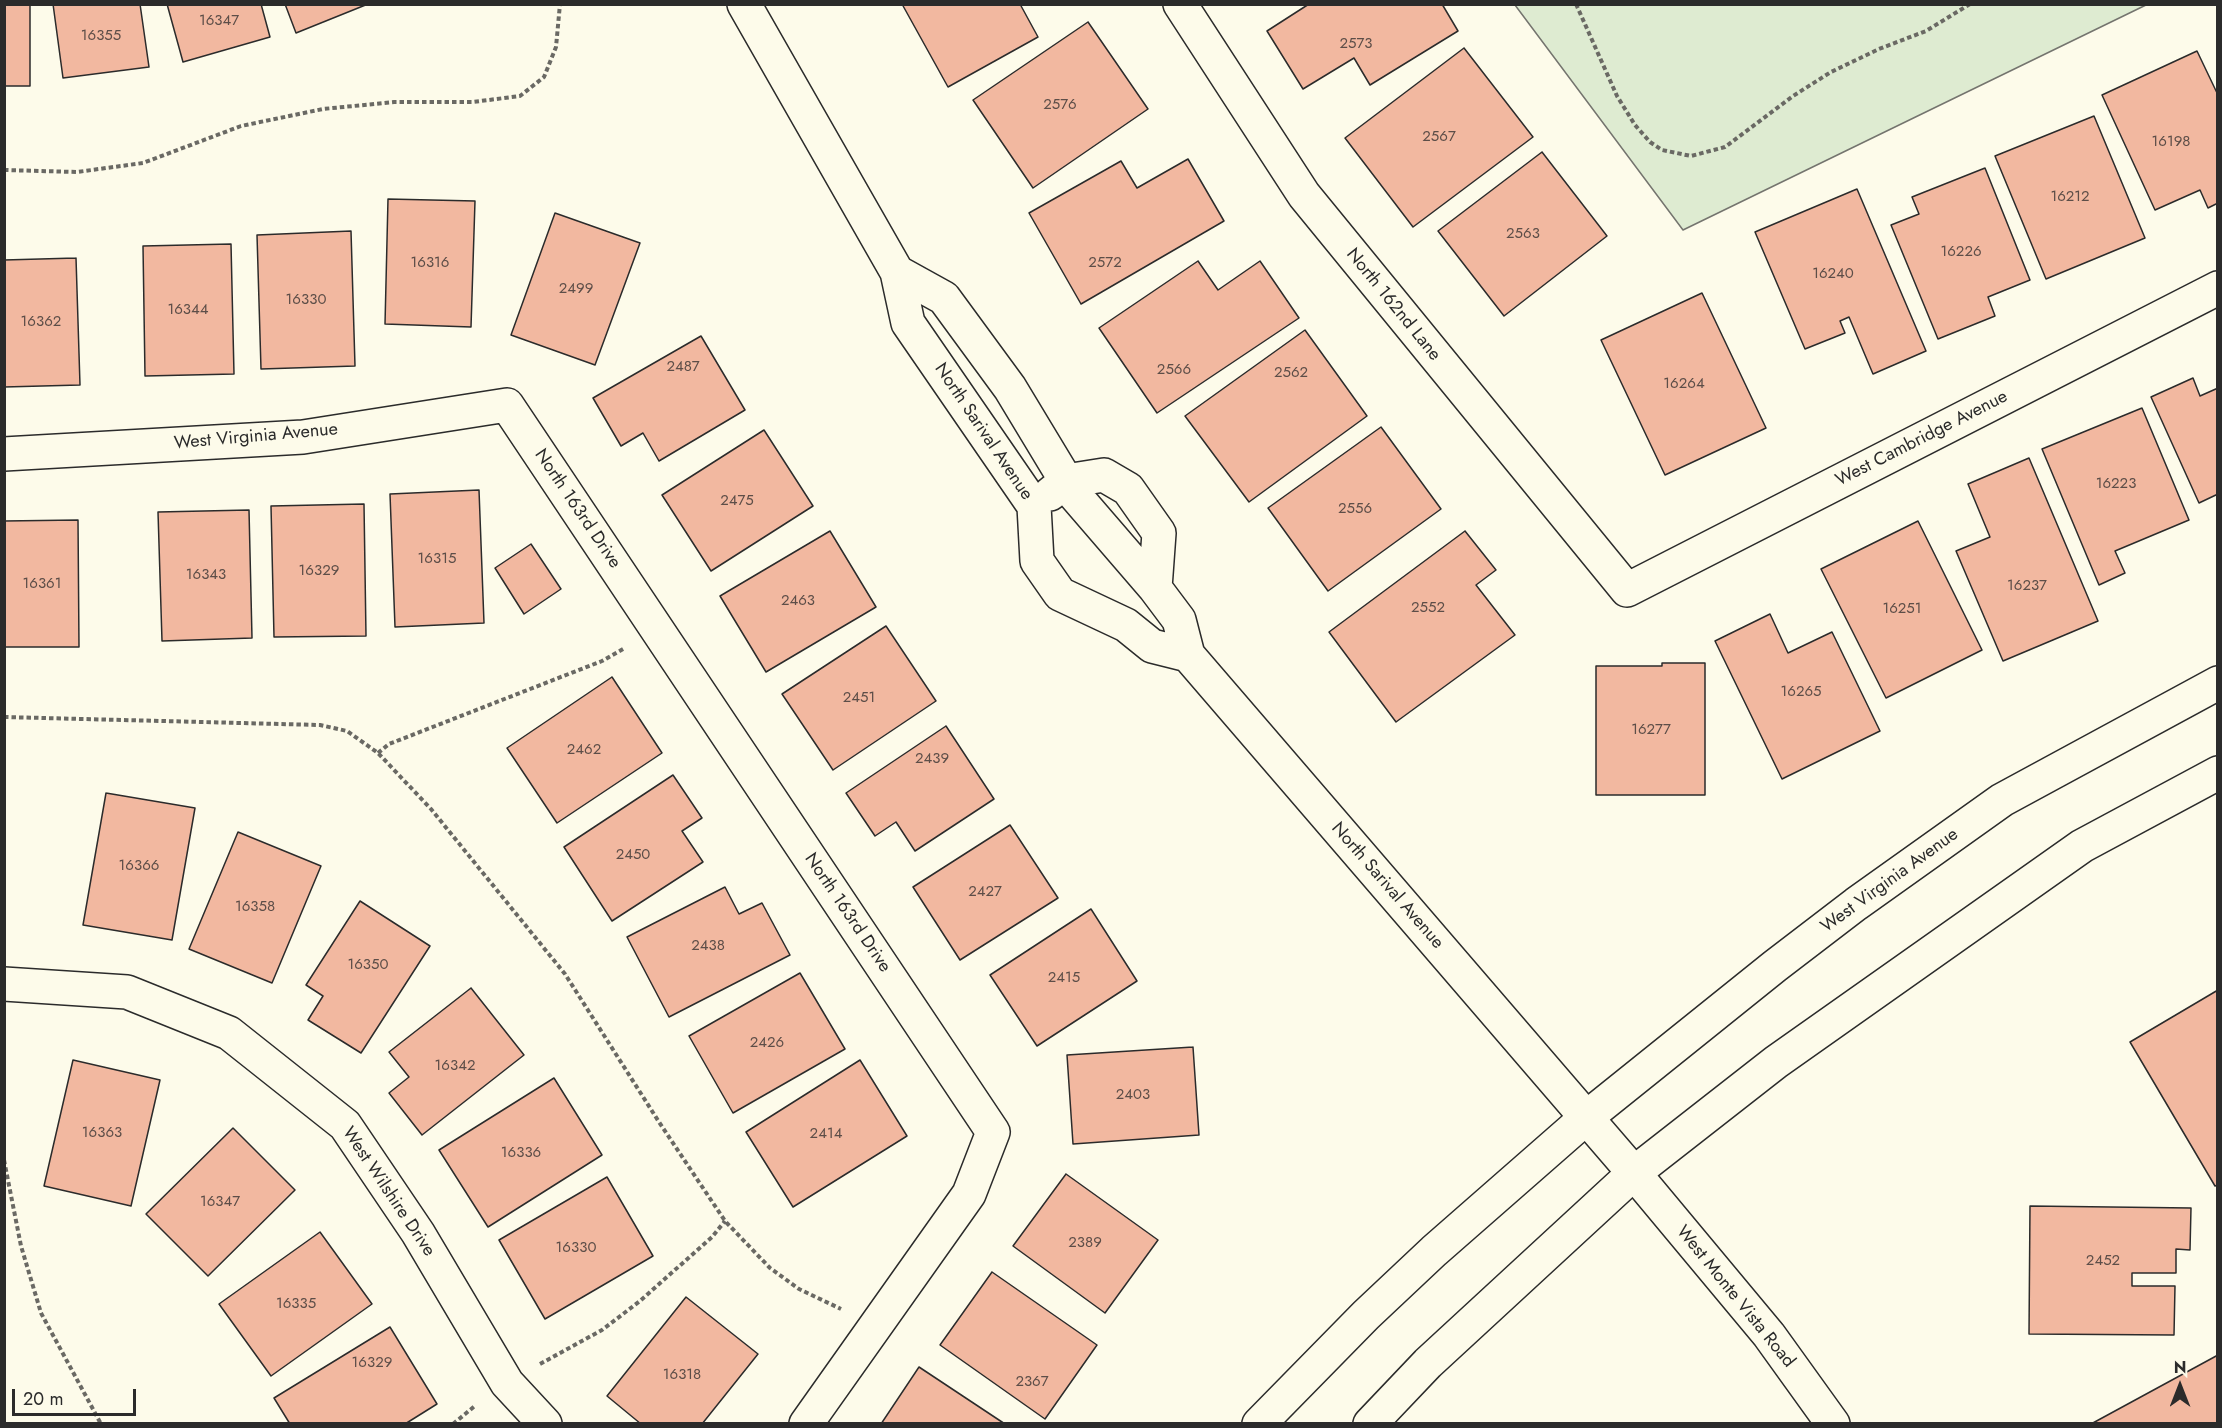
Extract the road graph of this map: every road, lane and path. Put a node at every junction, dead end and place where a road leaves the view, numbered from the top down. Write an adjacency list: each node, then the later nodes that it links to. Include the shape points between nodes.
1 (560, 4): 6 (path, via 556,47 544,77 520,96 323,109 241,126 143,163 77,172)
2 (744, 4): 7 (street, North Sarival Avenue)
3 (1180, 4): 16 (street, North 162nd Lane, via 1304,195)
4 (1576, 4): 5 (path, via 1617,96 1635,125 1662,150 1691,156 1725,147 1831,72 1926,31)
5 (1970, 4)
6 (4, 170)
7 (897, 272): 9 (street, North Sarival Avenue, via 944,298); 11 (street, North Sarival Avenue, via 908,323)
8 (2217, 288): 16 (street, West Cambridge Avenue)
9 (1010, 388): 11 (street); 13 (street, North Sarival Avenue)
10 (507, 405): 12 (street, West Virginia Avenue, via 303,436); 17 (street, North 163rd Drive)
11 (973, 415): 14 (street, North Sarival Avenue)
12 (4, 454)
13 (1066, 482): 14 (street); 15 (street, North Sarival Avenue); 15 (street, via 1104,475 1128,489 1159,533)
14 (1034, 506): 18 (street, North Sarival Avenue, via 1037,561 1060,594 1126,625 1152,646)
15 (1155, 588): 18 (street, North Sarival Avenue, via 1179,621)
16 (1627, 590)
17 (656, 628): 21 (path, via 602,661 416,732 388,744); 28 (street, North 163rd Drive, via 993,1132 969,1194)
18 (1188, 655): 24 (street, North Sarival Avenue)
19 (2217, 683): 24 (street, West Virginia Avenue, via 2002,800 1829,925)
20 (4, 717): 21 (path, via 320,725 347,731)
21 (378, 753): 27 (path, via 431,809 565,974)
22 (2217, 773): 26 (street, via 2072,853 1836,1017)
23 (4, 984): 29 (street, West Wilshire Drive, via 127,992 229,1033 327,1110 345,1125 418,1233)
24 (1587, 1117): 26 (street, North Sarival Avenue); 33 (street, via 1366,1315)
25 (4, 1160): 30 (path, via 21,1246 41,1313)
26 (1634, 1173): 34 (street, via 1428,1363); 35 (street, West Monte Vista Road, via 1769,1335)
27 (725, 1221): 28 (path, via 770,1268 799,1288); 29 (path, via 682,1265 602,1330)
28 (875, 1327): 32 (street, North 163rd Drive)
29 (507, 1383): 31 (street, West Wilshire Drive)
30 (101, 1424)
31 (545, 1424)
32 (806, 1424)
33 (1259, 1424)
34 (1370, 1424)
35 (1833, 1424)

